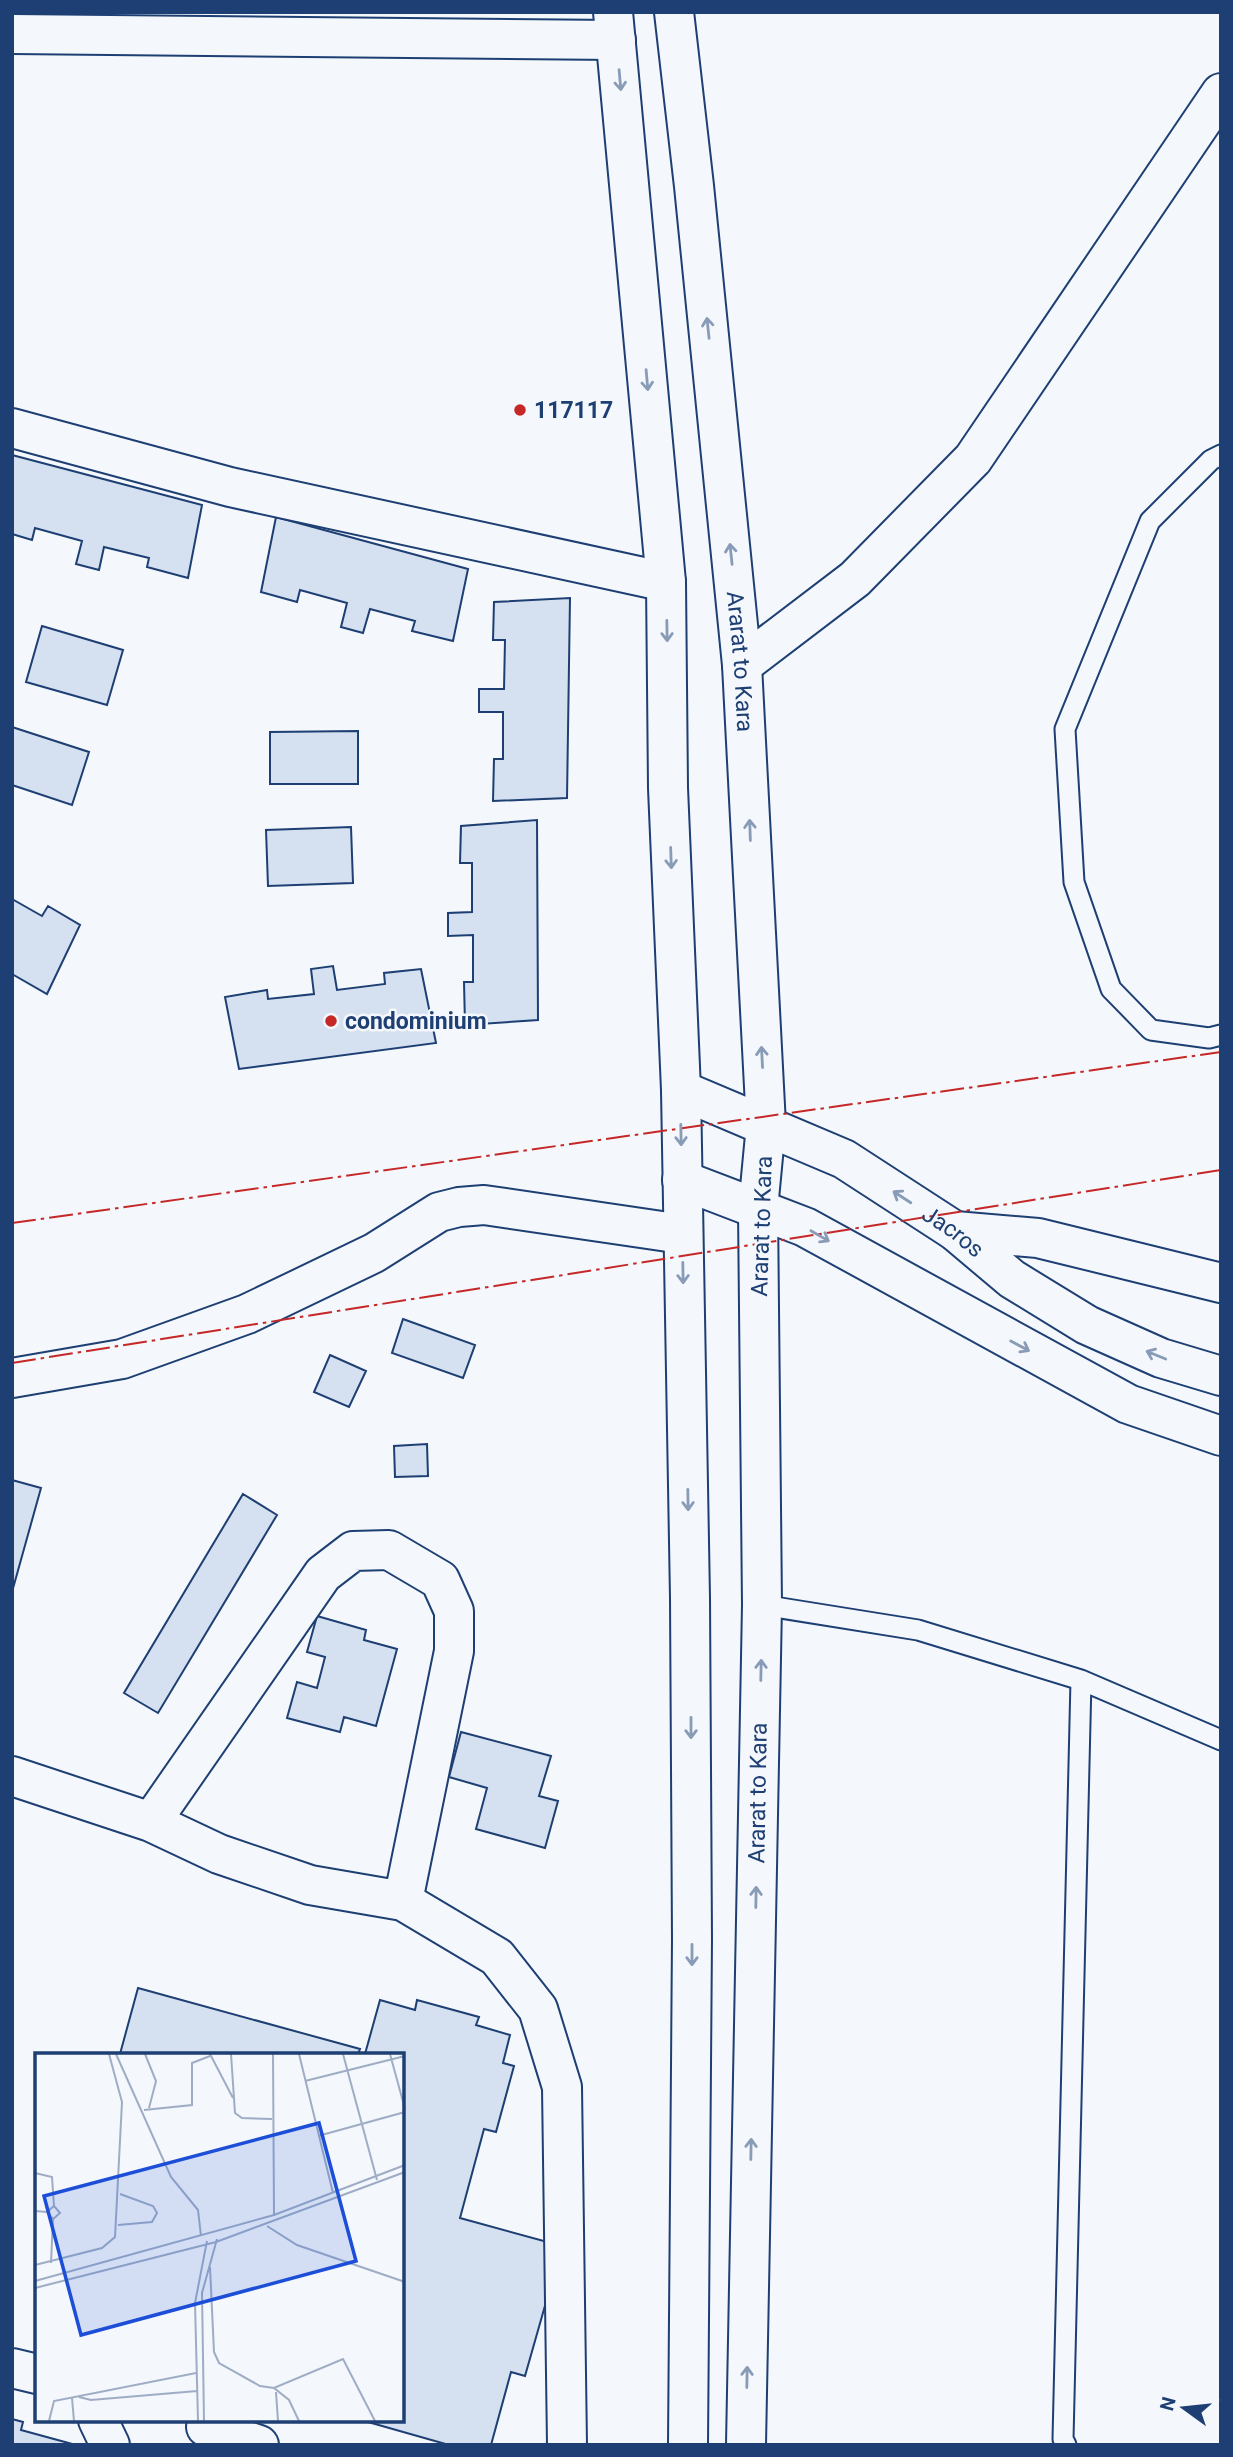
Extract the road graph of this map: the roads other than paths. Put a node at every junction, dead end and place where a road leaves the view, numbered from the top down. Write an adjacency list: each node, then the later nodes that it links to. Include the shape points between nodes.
1 (674, 12): 9 (main road, Ararat to Kara, one-way to 1)
2 (110, 24): 3 (main road); 4 (main road)
3 (615, 26): 8 (main road, one-way to 8)
4 (12, 34)
5 (1221, 93): 9 (main road, via 972,459 855,579)
6 (12, 428): 8 (main road, via 230,487)
7 (1221, 455): 10 (lane, via 1150,521 1065,729 1074,882 1111,989 1151,1030 1209,1038)
8 (666, 582): 11 (main road, one-way to 11, via 668,788)
9 (742, 665): 12 (main road, Ararat to Kara, one-way to 9)
10 (1221, 1035)
11 (681, 1090): 12 (main road, Jacros); 13 (main road, one-way to 13)
12 (766, 1125): 14 (main road, Ararat to Kara); 15 (main road, Jacros, one-way to 12, via 844,1159)
13 (682, 1180): 14 (main road); 16 (main road)
14 (758, 1209): 20 (main road, one-way to 20, via 804,1227 1128,1404); 21 (main road, Ararat to Kara)
15 (955, 1231): 17 (main road, via 1038,1238); 18 (main road, Jacros, one-way to 15, via 1161,1357 1087,1325 1012,1279)
16 (682, 1234): 19 (main road, via 484,1205 459,1207 439,1212 374,1254 247,1314 121,1359); 34 (main road, one-way to 34, via 692,1939)
17 (1221, 1283)
18 (1221, 1376)
19 (12, 1378)
20 (1221, 1436)
21 (762, 1605): 22 (lane, via 918,1630); 35 (main road, Ararat to Kara, one-way to 21)
22 (1081, 1680): 23 (lane); 36 (lane)
23 (1221, 1740)
24 (12, 1776): 25 (main road)
25 (150, 1822): 26 (main road, via 219,1854 310,1885); 26 (main road, via 323,1574 353,1551 389,1550 440,1580 454,1611 454,1651)
26 (403, 1901): 33 (main road, via 497,1957 538,2009 562,2087)
27 (12, 2368): 28 (main road)
28 (35, 2374)
29 (99, 2422): 31 (main road)
30 (202, 2431): 32 (main road)
31 (110, 2445)
32 (259, 2445)
33 (566, 2445)
34 (688, 2445)
35 (746, 2445)
36 (1066, 2445)

